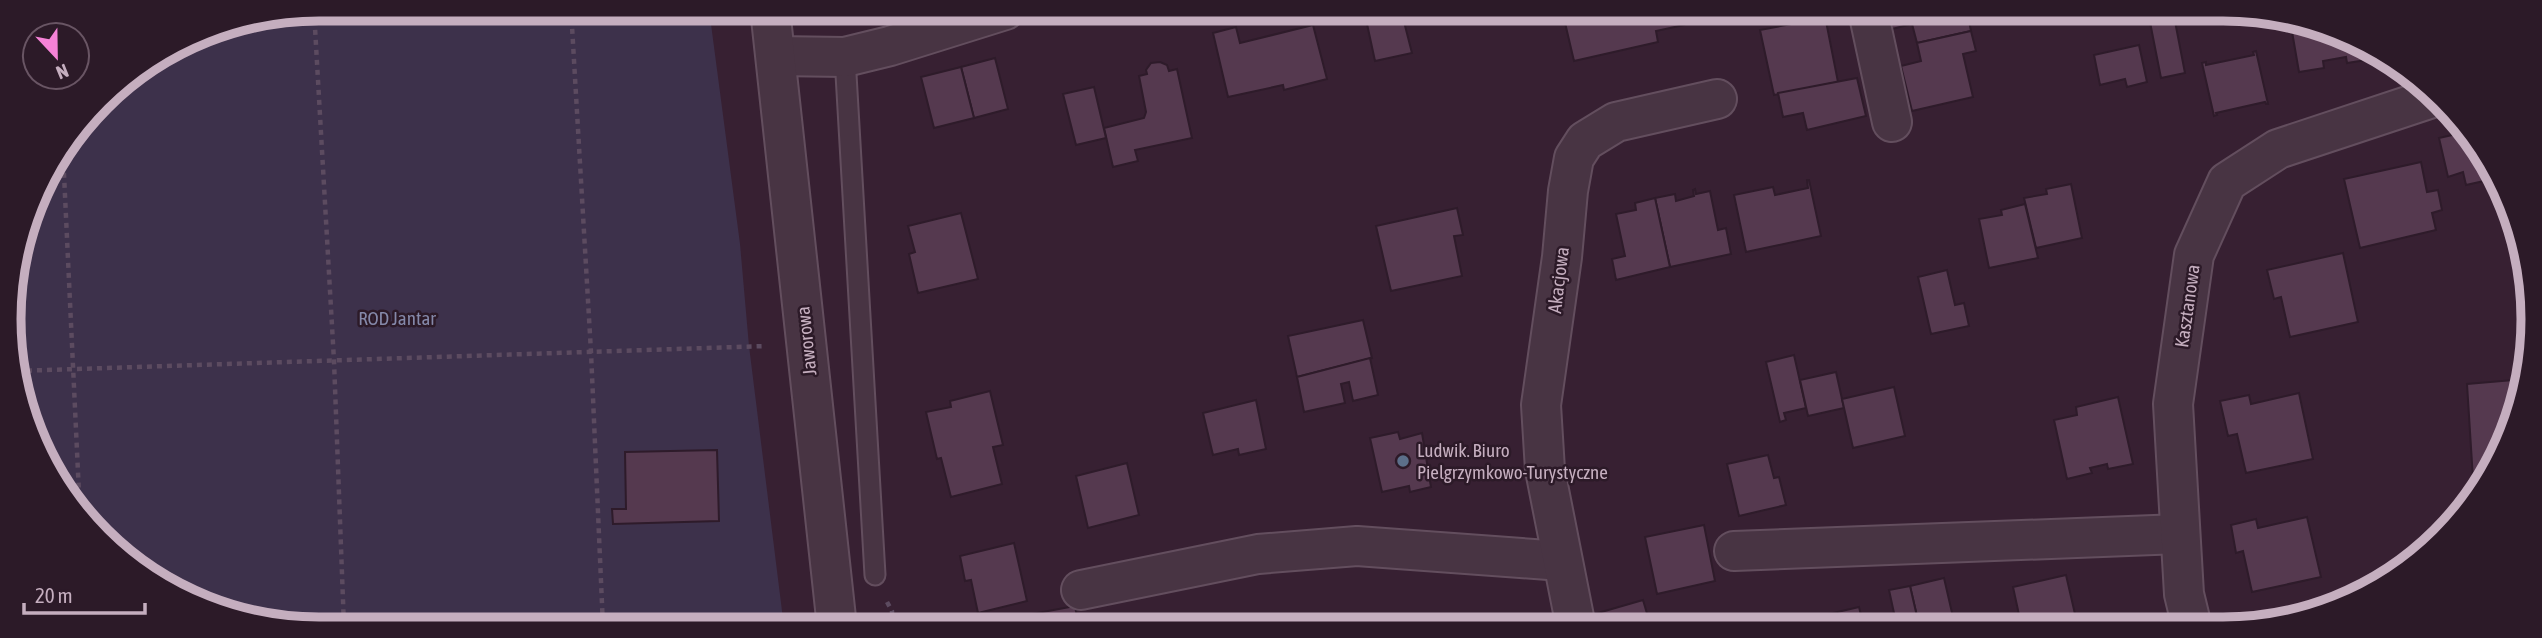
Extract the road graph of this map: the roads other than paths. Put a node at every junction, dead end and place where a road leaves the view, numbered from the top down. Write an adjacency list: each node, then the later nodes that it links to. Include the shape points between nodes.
1 (772, 21): 4 (street, Jaworowa)
2 (970, 21): 5 (street)
3 (1870, 21): 8 (street)
4 (776, 56): 5 (street); 14 (street, Jaworowa)
5 (845, 57): 12 (lane)
6 (1717, 99): 11 (street, Akacjowa, via 1616,122 1586,141 1574,158 1541,405 1545,470)
7 (2425, 100): 9 (street, Kasztanowa, via 2278,149 2227,182 2194,255 2173,404)
8 (1892, 122)
9 (2180, 534): 10 (street); 16 (street, Kasztanowa)
10 (1734, 551)
11 (1562, 561): 13 (street, via 1357,546 1258,554); 15 (street, Akacjowa)
12 (875, 576)
13 (1081, 590)
14 (836, 617)
15 (1574, 617)
16 (2190, 617)

